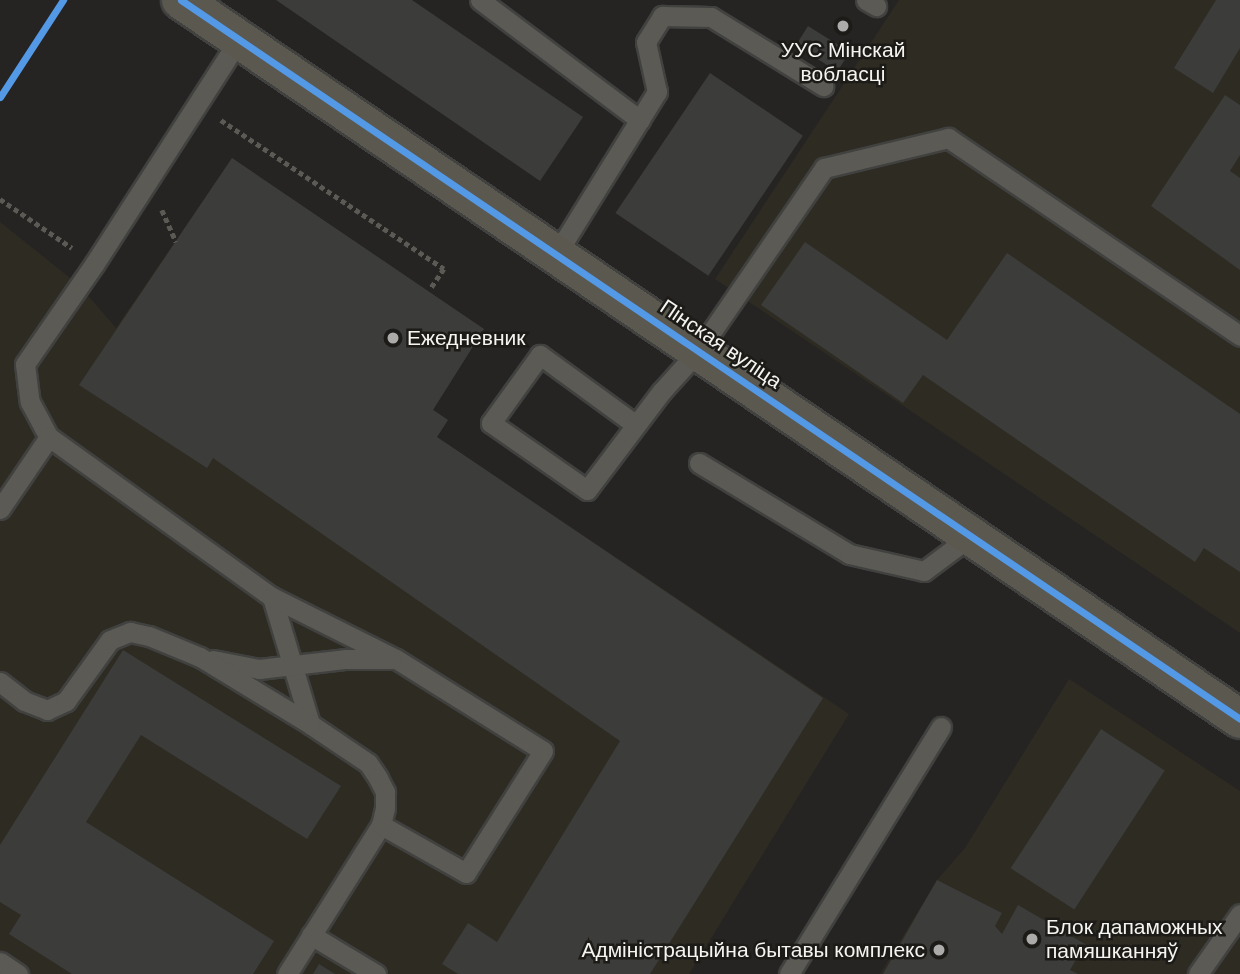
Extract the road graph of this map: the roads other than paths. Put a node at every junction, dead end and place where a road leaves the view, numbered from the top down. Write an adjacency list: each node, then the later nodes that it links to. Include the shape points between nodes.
1 (480, 0): 5 (lane)
2 (201, 5): 3 (street, Пінская вуліца)
3 (240, 38): 6 (street, Пінская вуліца); 10 (lane, via 25,364 30,402)
4 (823, 86): 5 (lane, via 711,17 662,16 646,42 657,92)
5 (640, 120): 6 (lane)
6 (557, 253): 8 (street, Пінская вуліца)
7 (1240, 336): 8 (lane, via 948,138 824,168)
8 (699, 349): 9 (lane); 13 (street, Пінская вуліца)
9 (636, 425): 9 (lane, via 587,490 491,423 540,355)
10 (49, 437): 12 (lane); 14 (lane)
11 (699, 463): 13 (lane, via 849,554 924,571)
12 (0, 509)
13 (971, 536): 19 (street, Пінская вуліца)
14 (272, 597): 16 (lane); 17 (lane)
15 (200, 657): 17 (lane, via 259,669); 18 (lane, via 130,632 110,640 66,701 47,710 24,701); 20 (lane)
16 (396, 659): 17 (lane); 22 (lane, via 544,751 466,873)
17 (293, 665): 20 (lane)
18 (0, 682)
19 (1240, 719)
20 (310, 724): 22 (lane, via 368,762 385,792)
21 (941, 727): 29 (lane)
22 (381, 825): 24 (lane)
23 (1240, 915): 30 (lane)
24 (312, 935): 27 (lane); 28 (lane)
25 (0, 962): 26 (lane)
26 (19, 974)
27 (287, 974)
28 (376, 974)
29 (789, 974)
30 (1198, 974)

